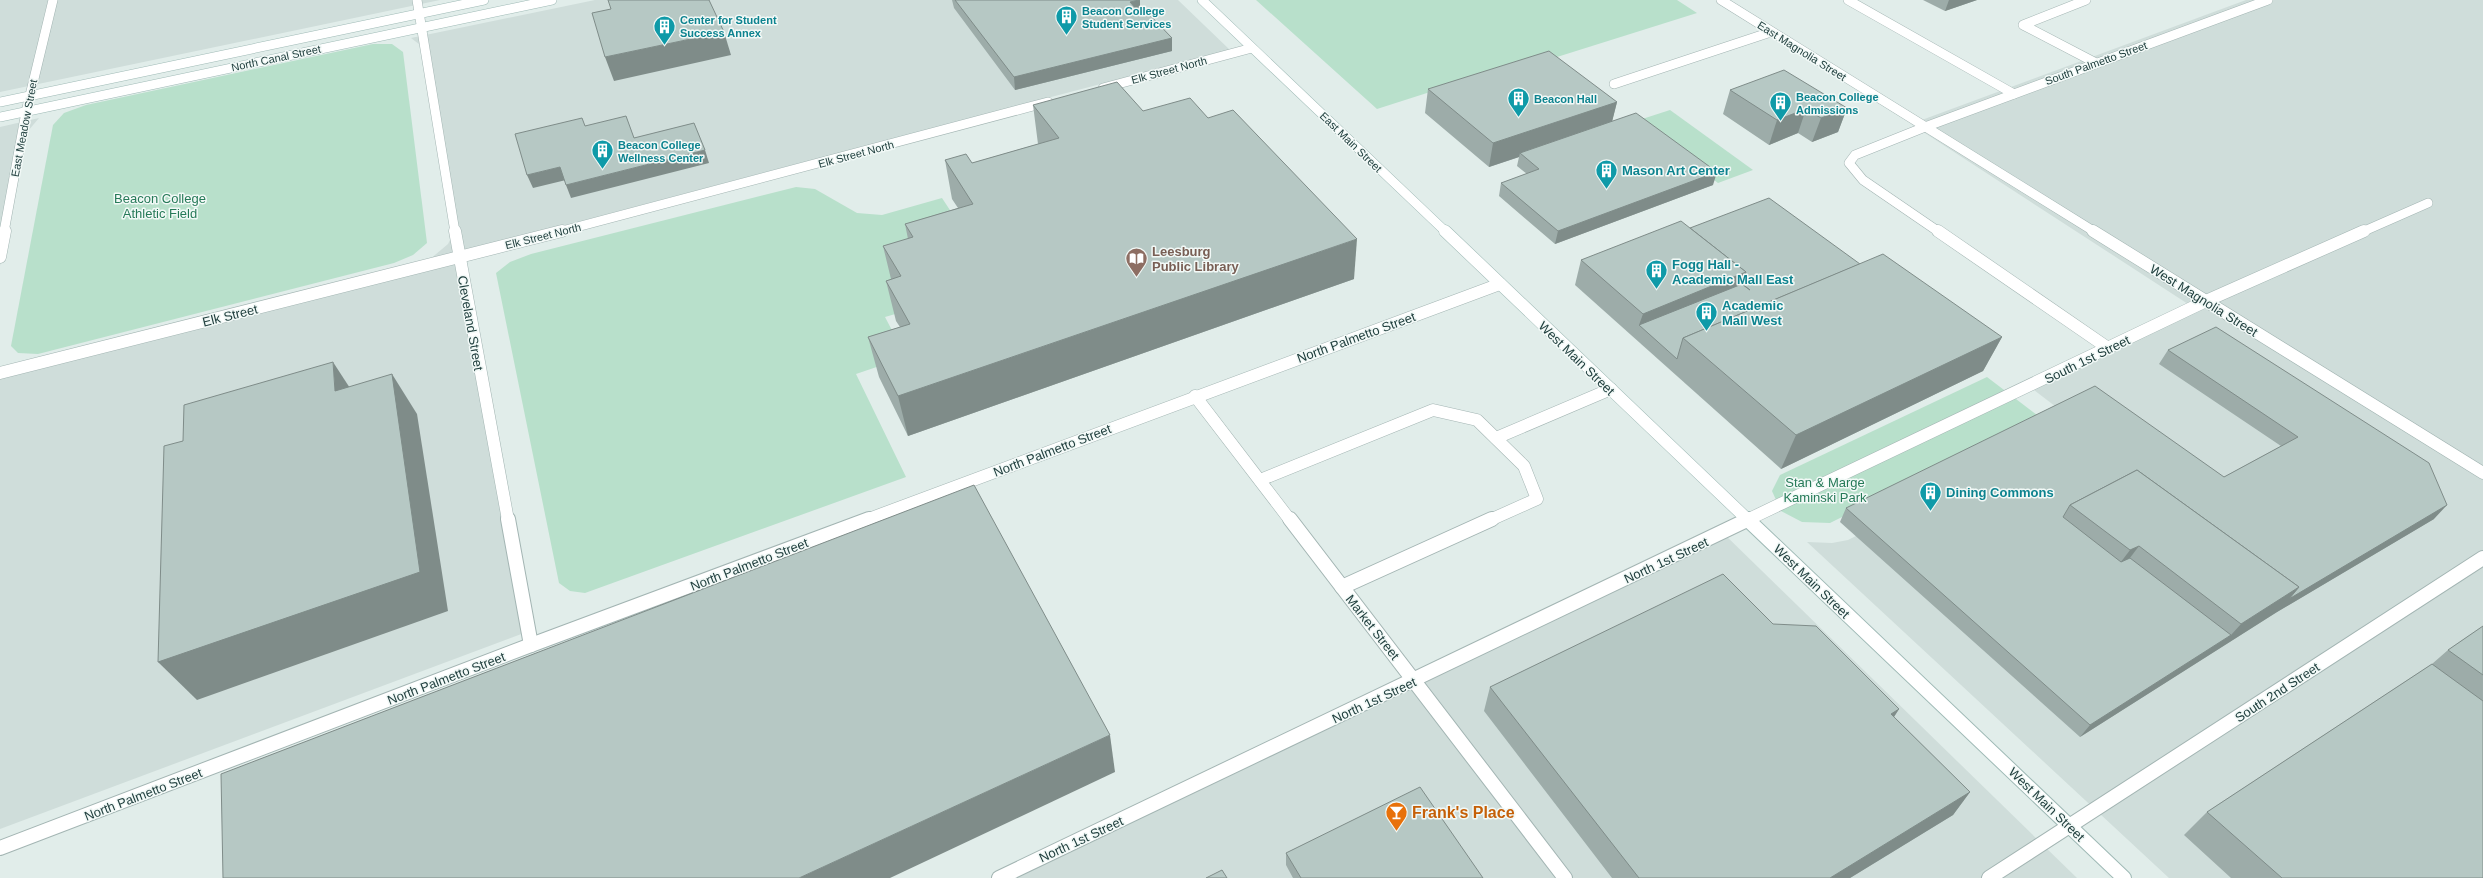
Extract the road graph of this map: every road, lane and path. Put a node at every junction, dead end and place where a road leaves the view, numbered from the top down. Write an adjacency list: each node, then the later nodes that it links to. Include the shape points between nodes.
1 (53, 0): 18 (street, East Meadow Street)
2 (417, 0): 10 (street, Cleveland Street)
3 (484, 0): 10 (street)
4 (552, 0): 11 (street, North Canal Street)
5 (1202, 0): 13 (street, East Main Street)
6 (1721, 0): 12 (street, East Magnolia Street)
7 (1848, 0): 17 (street)
8 (2086, 0): 14 (street, via 2023,24)
9 (2268, 0): 14 (street, South Palmetto Street)
10 (418, 13): 11 (street, Cleveland Street); 18 (street)
11 (421, 27): 21 (street, North Canal Street); 26 (street, Cleveland Street)
12 (1772, 32): 15 (street); 23 (street, East Magnolia Street)
13 (1252, 48): 16 (street, Elk Street North); 27 (street, East Main Street)
14 (2096, 63): 17 (street, South Palmetto Street)
15 (1614, 84)
16 (1090, 91)
17 (2014, 94): 23 (street, South Palmetto Street)
18 (30, 96): 20 (street); 21 (street, East Meadow Street)
19 (1060, 99): 26 (street, Elk Street North)
20 (0, 102)
21 (26, 112): 22 (street, North Canal Street); 25 (street, East Meadow Street)
22 (0, 117)
23 (1924, 127): 28 (street, West Magnolia Street); 29 (street, South Palmetto Street, via 1856,155 1849,163 1863,180)
24 (2428, 204): 28 (street, South 1st Street)
25 (0, 257)
26 (459, 258): 30 (street, Elk Street); 39 (street, Cleveland Street)
27 (1500, 284): 31 (street, West Main Street); 32 (street, North Palmetto Street)
28 (2206, 301): 29 (street, South 1st Street); 34 (street, West Magnolia Street)
29 (2108, 348): 36 (street, South 1st Street)
30 (0, 373)
31 (1611, 390): 33 (street); 36 (street, West Main Street)
32 (1195, 396): 35 (street, Market Street); 39 (street, North Palmetto Street)
33 (1496, 438): 35 (street, via 1477,420 1434,410); 38 (street, via 1524,466 1537,499)
34 (2483, 473)
35 (1260, 480): 38 (street, Market Street)
36 (1749, 521): 40 (street, North 1st Street); 41 (street, West Main Street)
37 (2483, 558): 41 (street, South 2nd Street)
38 (1342, 587): 40 (street, Market Street)
39 (531, 645): 42 (street, North Palmetto Street)
40 (1415, 680): 43 (street, North 1st Street); 44 (street, Market Street)
41 (2070, 827): 45 (street, South 2nd Street); 46 (street, West Main Street)
42 (0, 848)
43 (999, 878)
44 (1565, 878)
45 (1989, 878)
46 (2124, 878)

